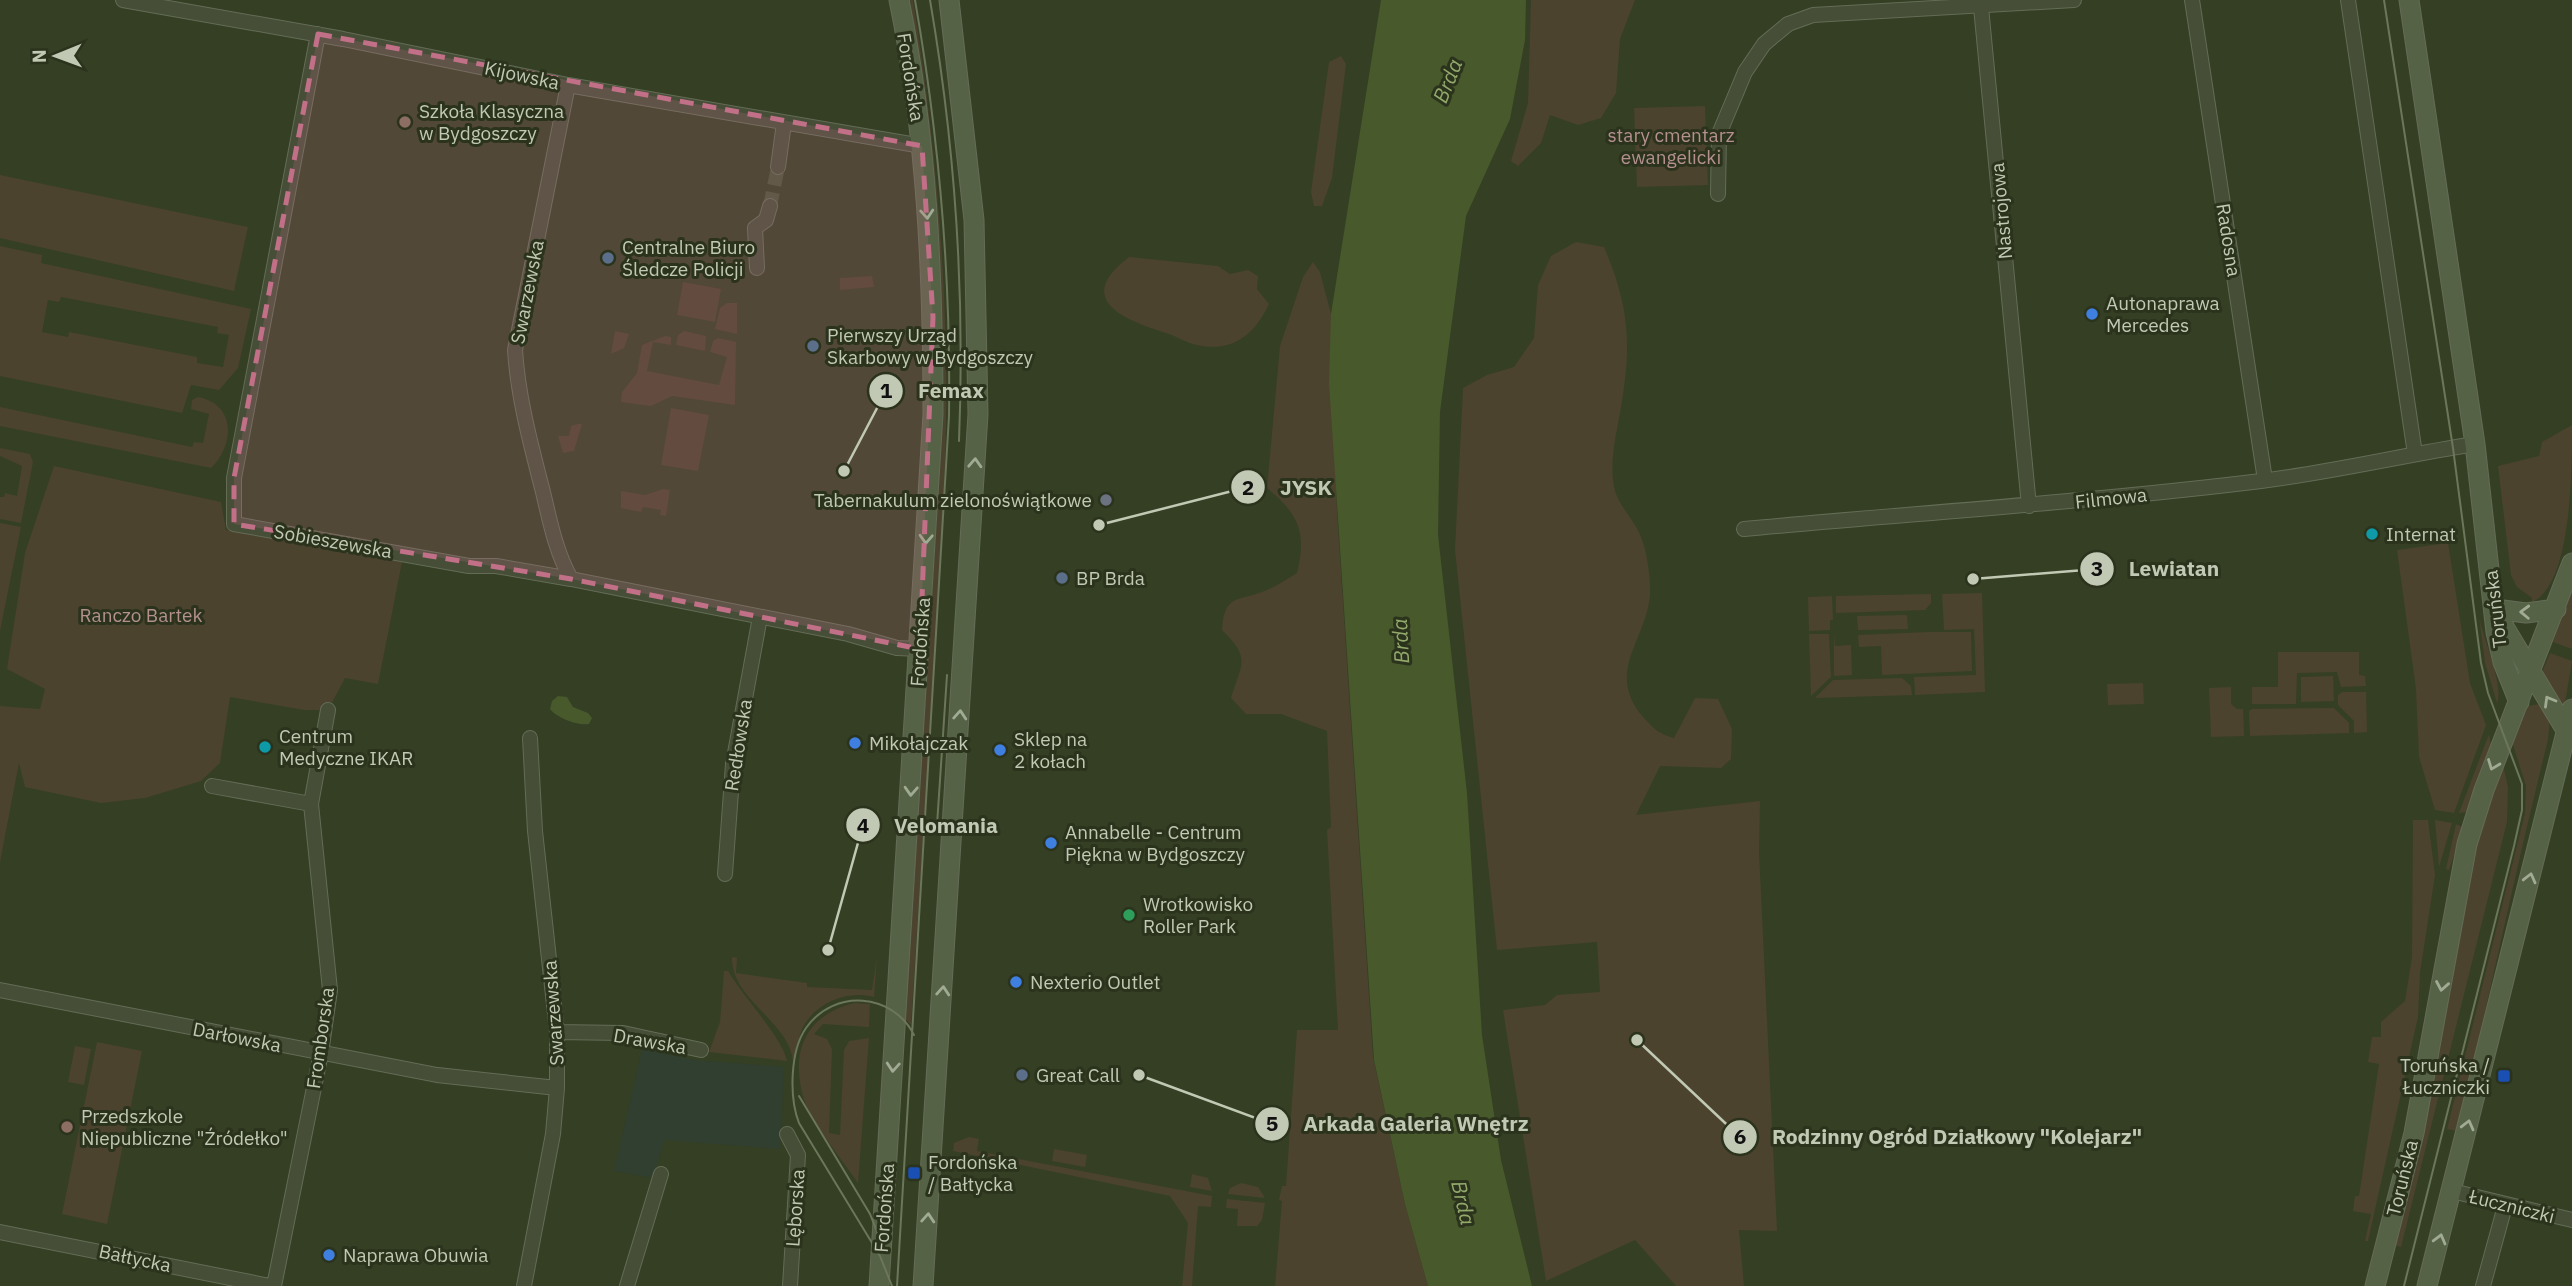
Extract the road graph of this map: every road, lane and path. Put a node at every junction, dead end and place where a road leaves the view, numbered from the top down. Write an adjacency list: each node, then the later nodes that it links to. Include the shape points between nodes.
1 (123, 0): 9 (street, Kijowska)
2 (899, 0): 12 (main road, Fordońska)
3 (949, 0): 53 (main road, one-way to 3, via 978,414 974,220)
4 (2074, 0): 8 (street)
5 (2192, 0): 19 (street, Radosna)
6 (2348, 0): 18 (street)
7 (2409, 0): 17 (main road, Toruńska)
8 (1982, 7): 14 (street, via 1814,15 1788,24 1765,44 1745,72 1718,134); 20 (street, Nastrojowa)
9 (318, 34): 10 (street, Kijowska); 23 (street, Sobieszewska, via 234,478 234,524 469,566)
10 (568, 85): 11 (street, Kijowska); 23 (street, Swarzewska, via 515,350 517,383 538,474 560,559)
11 (784, 123): 12 (street, Kijowska); 13 (street)
12 (922, 146): 27 (main road, Fordońska, one-way to 27, via 933,317 933,414)
13 (778, 167)
14 (1718, 194)
15 (770, 206): 16 (street, via 766,220 755,228)
16 (757, 268)
17 (2475, 444): 18 (street, Filmowa); 25 (main road, Toruńska)
18 (2415, 454): 19 (street, Filmowa)
19 (2265, 480): 20 (street, Filmowa)
20 (2029, 506): 21 (street, Filmowa)
21 (1744, 529)
22 (2572, 563): 24 (main road)
23 (571, 579): 26 (street, Sobieszewska)
24 (2556, 609): 25 (main road, one-way to 25, via 2526,613); 28 (main road)
25 (2495, 610): 28 (main road); 29 (main road, Toruńska, via 2500,654)
26 (760, 617): 27 (street, Sobieszewska); 36 (street, Redłowska, via 733,764)
27 (919, 649): 52 (main road, Fordońska, one-way to 52)
28 (2531, 672): 29 (main road); 32 (main road, one-way to 28)
29 (2519, 702): 54 (main road, Toruńska, one-way to 54, via 2467,844 2414,1133)
30 (2572, 709): 32 (main road)
31 (328, 710): 35 (street, Fromborska)
32 (2567, 730): 44 (main road, one-way to 32)
33 (530, 738): 38 (street, Swarzewska, via 535,831)
34 (212, 786): 35 (street)
35 (311, 804): 40 (street, Fromborska, via 330,990)
36 (725, 874)
37 (0, 990): 40 (street, Darłowska)
38 (557, 1032): 39 (street, Drawska, via 623,1033); 41 (street, Swarzewska)
39 (701, 1050)
40 (321, 1053): 41 (street, Darłowska, via 437,1075); 48 (street, Fromborska)
41 (557, 1088): 49 (street, Swarzewska, via 553,1134)
42 (787, 1133): 51 (street, Lęborska, via 798,1156)
43 (661, 1174): 50 (street)
44 (2452, 1191): 45 (street, Łuczniczki); 55 (main road, one-way to 44)
45 (2505, 1206): 46 (street, Łuczniczki); 56 (street)
46 (2572, 1220)
47 (0, 1232): 48 (street, Bałtycka)
48 (272, 1286)
49 (524, 1286)
50 (627, 1286)
51 (790, 1286)
52 (879, 1286)
53 (923, 1286)
54 (2375, 1286)
55 (2427, 1286)
56 (2483, 1286)

